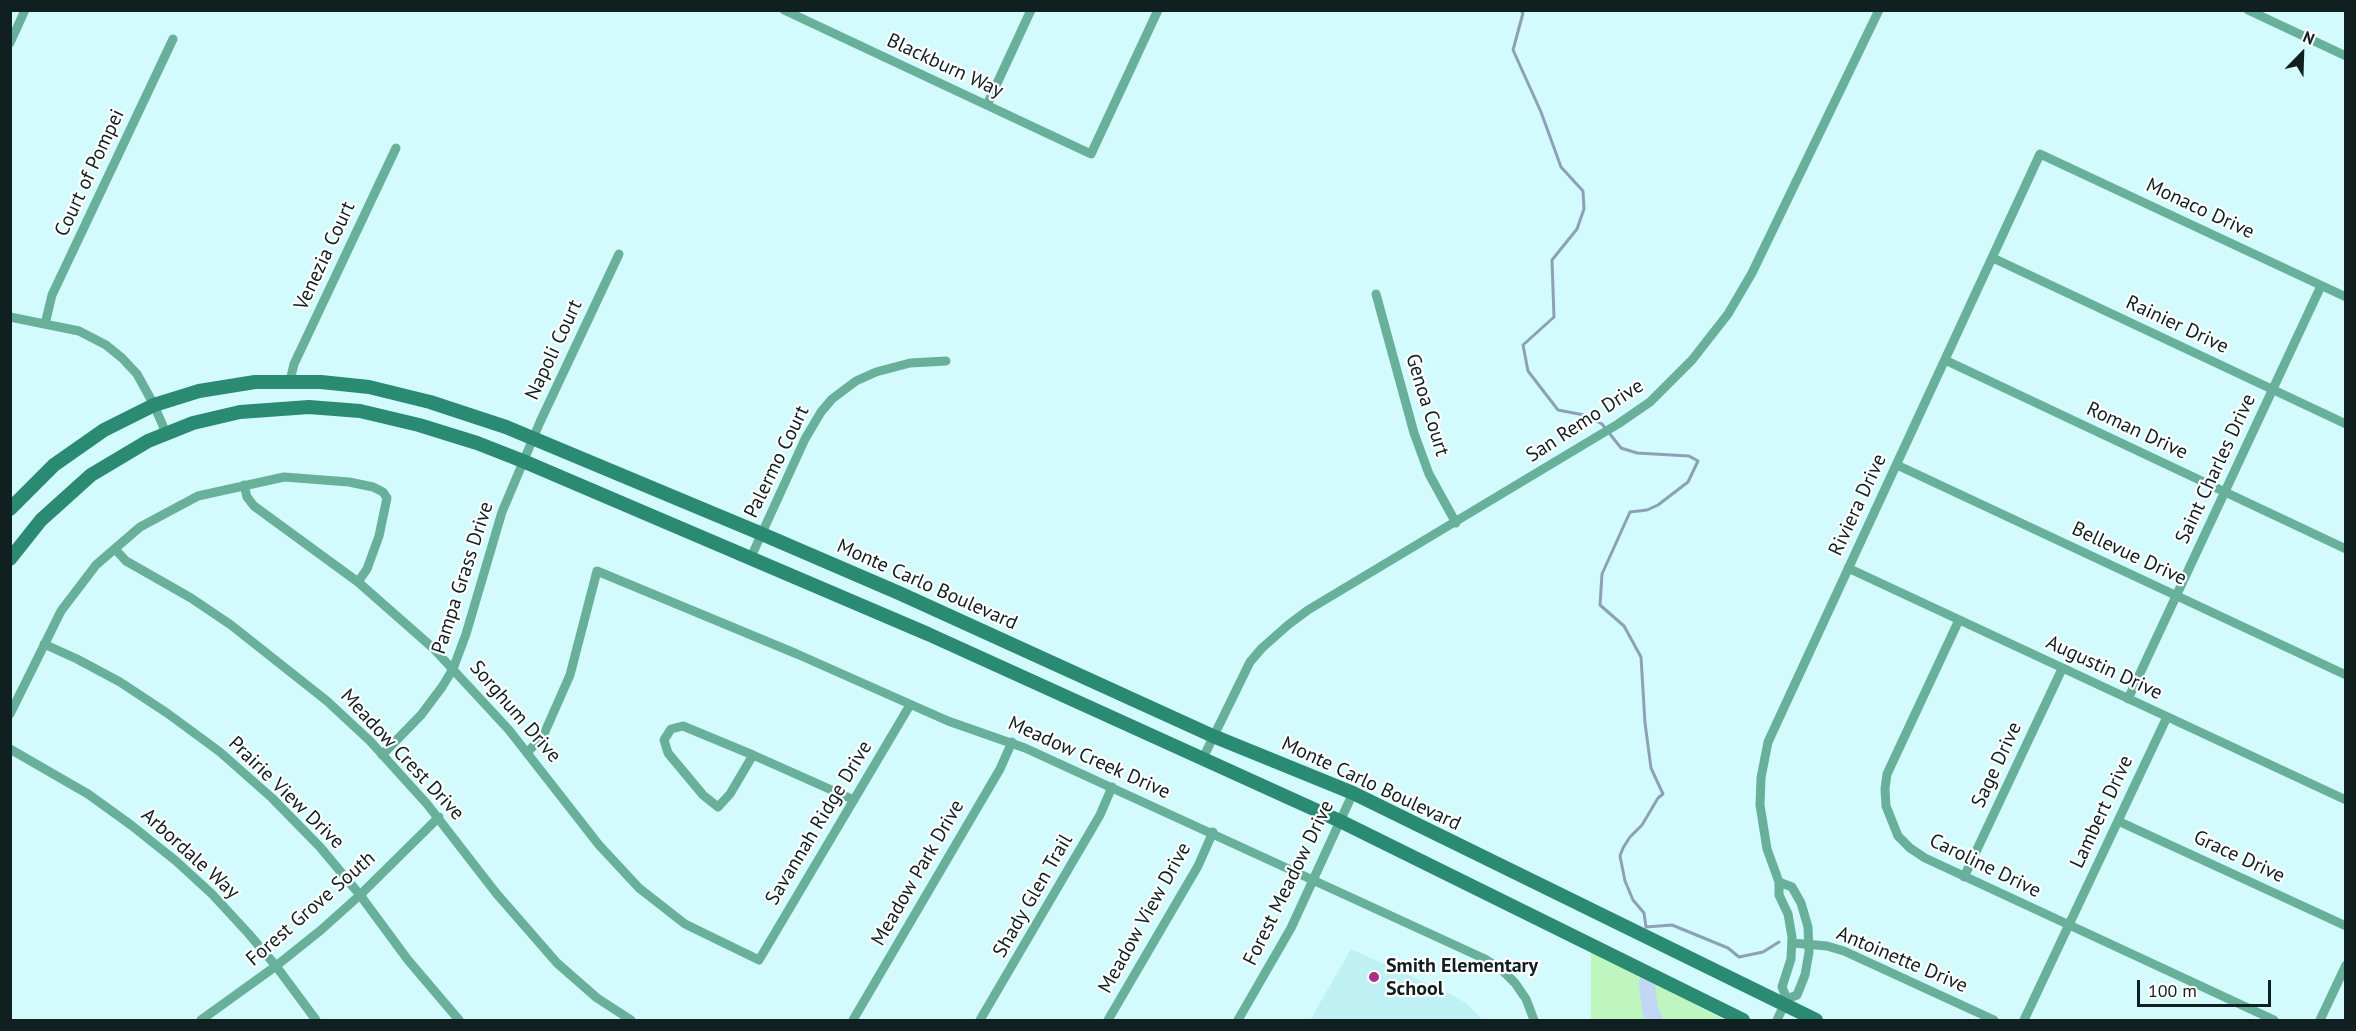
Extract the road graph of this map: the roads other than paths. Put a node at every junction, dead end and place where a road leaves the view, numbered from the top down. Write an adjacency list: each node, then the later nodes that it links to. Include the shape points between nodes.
1 (25, 10): 8 (street)
2 (784, 10): 10 (street, Blackburn Way)
3 (1031, 10): 10 (street)
4 (1158, 10): 10 (street, Blackburn Way, via 1091,154)
5 (1879, 10): 33 (street, San Remo Drive, via 1764,249 1732,308 1703,347 1650,402)
6 (2248, 10): 9 (street)
7 (173, 39): 19 (street, Court of Pompei, via 52,295)
8 (10, 43)
9 (2346, 56)
10 (987, 105)
11 (396, 148): 22 (street, Venezia Court, via 294,363)
12 (2040, 154): 14 (street, Riviera Drive); 15 (street, Monaco Drive)
13 (619, 254): 27 (street, Napoli Court)
14 (1993, 258): 20 (street, Riviera Drive); 23 (street, Rainier Drive)
15 (2321, 285): 17 (street, Monaco Drive); 23 (street, Saint Charles Drive)
16 (1376, 294): 33 (street, Genoa Court, via 1421,455)
17 (2346, 297)
18 (10, 317): 19 (street)
19 (45, 324): 24 (street, via 79,331 106,345 137,374)
20 (1945, 360): 29 (street, Riviera Drive); 31 (street, Roman Drive)
21 (946, 361): 34 (street, Palermo Court, via 910,363 876,372 832,399 805,439)
22 (290, 381): 24 (main road, Monte Carlo Boulevard, via 218,387); 27 (main road, Monte Carlo Boulevard, via 345,384 396,393)
23 (2272, 390): 25 (street, Rainier Drive); 31 (street, Saint Charles Drive)
24 (154, 405): 26 (street); 32 (main road, Monte Carlo Boulevard, via 104,430 65,457)
25 (2346, 424)
26 (166, 433): 28 (main road, via 240,412 326,408 376,414 419,425); 38 (main road, via 112,461 78,486 41,520)
27 (534, 438): 28 (street, Napoli Court); 34 (main road, Monte Carlo Boulevard)
28 (524, 461): 37 (main road); 44 (street, Pampa Grass Drive, via 502,512)
29 (1897, 465): 39 (street, Riviera Drive); 41 (street, Bellevue Drive)
30 (244, 485): 35 (street, via 198,496 140,526); 40 (street, Sorghum Drive, via 254,506); 40 (street, via 284,477 349,482 383,492 387,498 379,536)
31 (2225, 492): 36 (street, Roman Drive); 41 (street, Saint Charles Drive)
32 (10, 509)
33 (1456, 522): 51 (street, San Remo Drive, via 1308,610 1279,632 1250,662)
34 (762, 534): 37 (street, Palermo Court); 51 (main road, Monte Carlo Boulevard, via 890,588)
35 (115, 549): 43 (street, via 96,565 61,611); 55 (street, Meadow Crest Drive, via 126,561 198,603 254,642 327,701)
36 (2346, 549)
37 (751, 557): 57 (main road)
38 (10, 559)
39 (1848, 568): 42 (street, Augustin Drive); 68 (street, Riviera Drive, via 1764,754 1761,819)
40 (358, 582): 44 (street, Sorghum Drive)
41 (2177, 596): 46 (street, Bellevue Drive); 47 (street, Saint Charles Drive)
42 (1959, 620): 45 (street, Augustin Drive); 66 (street, Caroline Drive, via 1890,766 1885,798 1891,822 1904,843)
43 (44, 644): 49 (street); 69 (street, Prairie View Drive, via 120,682 220,752 320,847)
44 (453, 669): 54 (street, Sorghum Drive); 55 (street, Pampa Grass Drive, via 421,715)
45 (2062, 669): 47 (street, Augustin Drive); 66 (street, Sage Drive)
46 (2346, 675)
47 (2128, 699): 50 (street, Augustin Drive)
48 (910, 705): 52 (street, Meadow Creek Drive); 54 (street, Meadow Creek Drive, via 597,571 570,675 544,734); 60 (street, Savannah Ridge Drive)
49 (10, 714)
50 (2167, 717): 61 (street, Augustin Drive); 64 (street, Lambert Drive)
51 (1213, 736): 57 (street, San Remo Drive); 59 (main road, Monte Carlo Boulevard)
52 (1011, 742): 58 (street, Meadow Creek Drive); 82 (street, Meadow Park Drive, via 1000,769)
53 (10, 749): 76 (street, Arbordale Way, via 88,794 152,841 216,898)
54 (528, 752): 74 (street, Sorghum Drive, via 605,852 653,901 703,934)
55 (382, 755): 62 (street, Meadow Crest Drive)
56 (753, 755): 56 (street, via 683,726 671,729 664,740 668,753 718,807); 60 (street)
57 (1203, 758): 63 (main road)
58 (1112, 787): 65 (street, Meadow Creek Drive); 83 (street, Shady Glen Trail, via 1100,815)
59 (1353, 793): 63 (street, Forest Meadow Drive); 77 (main road, Monte Carlo Boulevard)
60 (854, 800): 74 (street, Savannah Ridge Drive)
61 (2346, 800)
62 (439, 817): 69 (street, Forest Grove South); 81 (street, Meadow Crest Drive, via 514,915 557,963 597,998)
63 (1340, 821): 67 (street, Forest Meadow Drive); 87 (main road)
64 (2118, 821): 70 (street, Lambert Drive); 71 (street, Grace Drive)
65 (1213, 832): 67 (street, Meadow Creek Drive); 84 (street, Meadow View Drive, via 1198,866)
66 (1964, 877): 70 (street, Caroline Drive)
67 (1314, 880): 85 (street, Forest Meadow Drive); 86 (street, Meadow Creek Drive, via 1494,964 1521,991)
68 (1779, 882): 72 (street, Riviera Drive, via 1779,896 1788,914); 73 (street, Riviera Drive, via 1792,887 1802,903)
69 (360, 895): 76 (street, Forest Grove South); 80 (street, Prairie View Drive)
70 (2069, 926): 91 (street, Lambert Drive); 92 (street, Caroline Drive)
71 (2346, 926)
72 (1793, 943): 73 (street, Antoinette Drive); 77 (street, Riviera Drive, via 1782,987)
73 (1809, 944): 77 (street, Riviera Drive, via 1800,988); 90 (street, Antoinette Drive, via 1844,951)
74 (759, 960)
75 (2346, 965): 93 (street)
76 (276, 966): 78 (street, Forest Grove South); 79 (street, Arbordale Way)
77 (1786, 1002): 88 (street, Riviera Drive); 89 (main road, Monte Carlo Boulevard)
78 (201, 1020)
79 (316, 1020)
80 (459, 1020)
81 (631, 1020)
82 (853, 1020)
83 (980, 1020)
84 (1108, 1020)
85 (1238, 1020)
86 (1534, 1020)
87 (1743, 1020)
88 (1777, 1020)
89 (1816, 1020)
90 (1994, 1020)
91 (2024, 1020)
92 (2274, 1020)
93 (2320, 1020)

